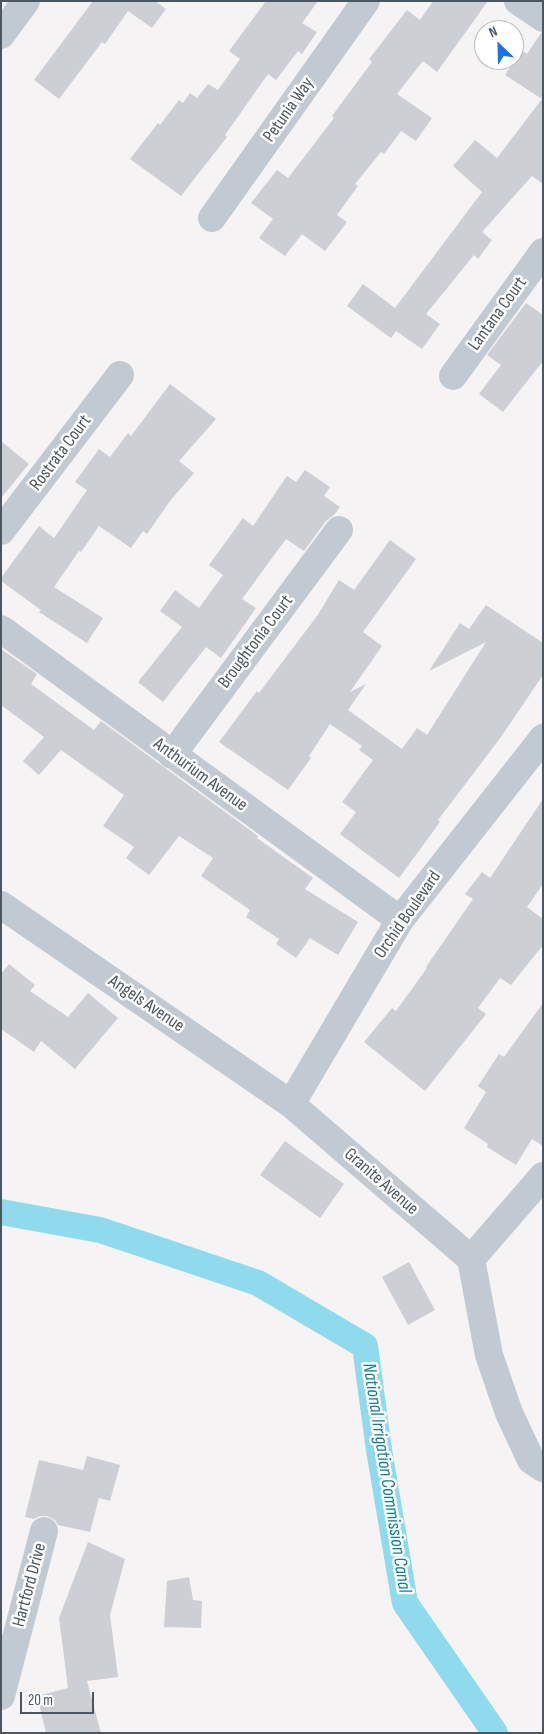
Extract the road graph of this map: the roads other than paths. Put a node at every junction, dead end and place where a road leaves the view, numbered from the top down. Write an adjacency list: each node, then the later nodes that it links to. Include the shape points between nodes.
1 (26, 1): 5 (street)
2 (366, 1): 6 (street, Petunia Way)
3 (518, 1): 4 (street)
4 (543, 18)
5 (1, 35)
6 (212, 218)
7 (543, 252): 9 (street, Lantana Court)
8 (120, 375): 11 (street, Rostrata Court)
9 (452, 376)
10 (339, 530): 14 (street, Broughtonia Court)
11 (1, 531)
12 (1, 629): 14 (street, Anthurium Avenue)
13 (543, 738): 16 (street, Orchid Boulevard)
14 (172, 755): 16 (street, Anthurium Avenue)
15 (1, 905): 17 (street, Angels Avenue)
16 (400, 920): 17 (street, Orchid Boulevard)
17 (292, 1104): 19 (street, Granite Avenue)
18 (543, 1176): 19 (street)
19 (471, 1259): 20 (street, via 489,1355 509,1413 531,1460)
20 (543, 1468)
21 (44, 1532): 22 (street, Hartford Drive)
22 (1, 1696)

